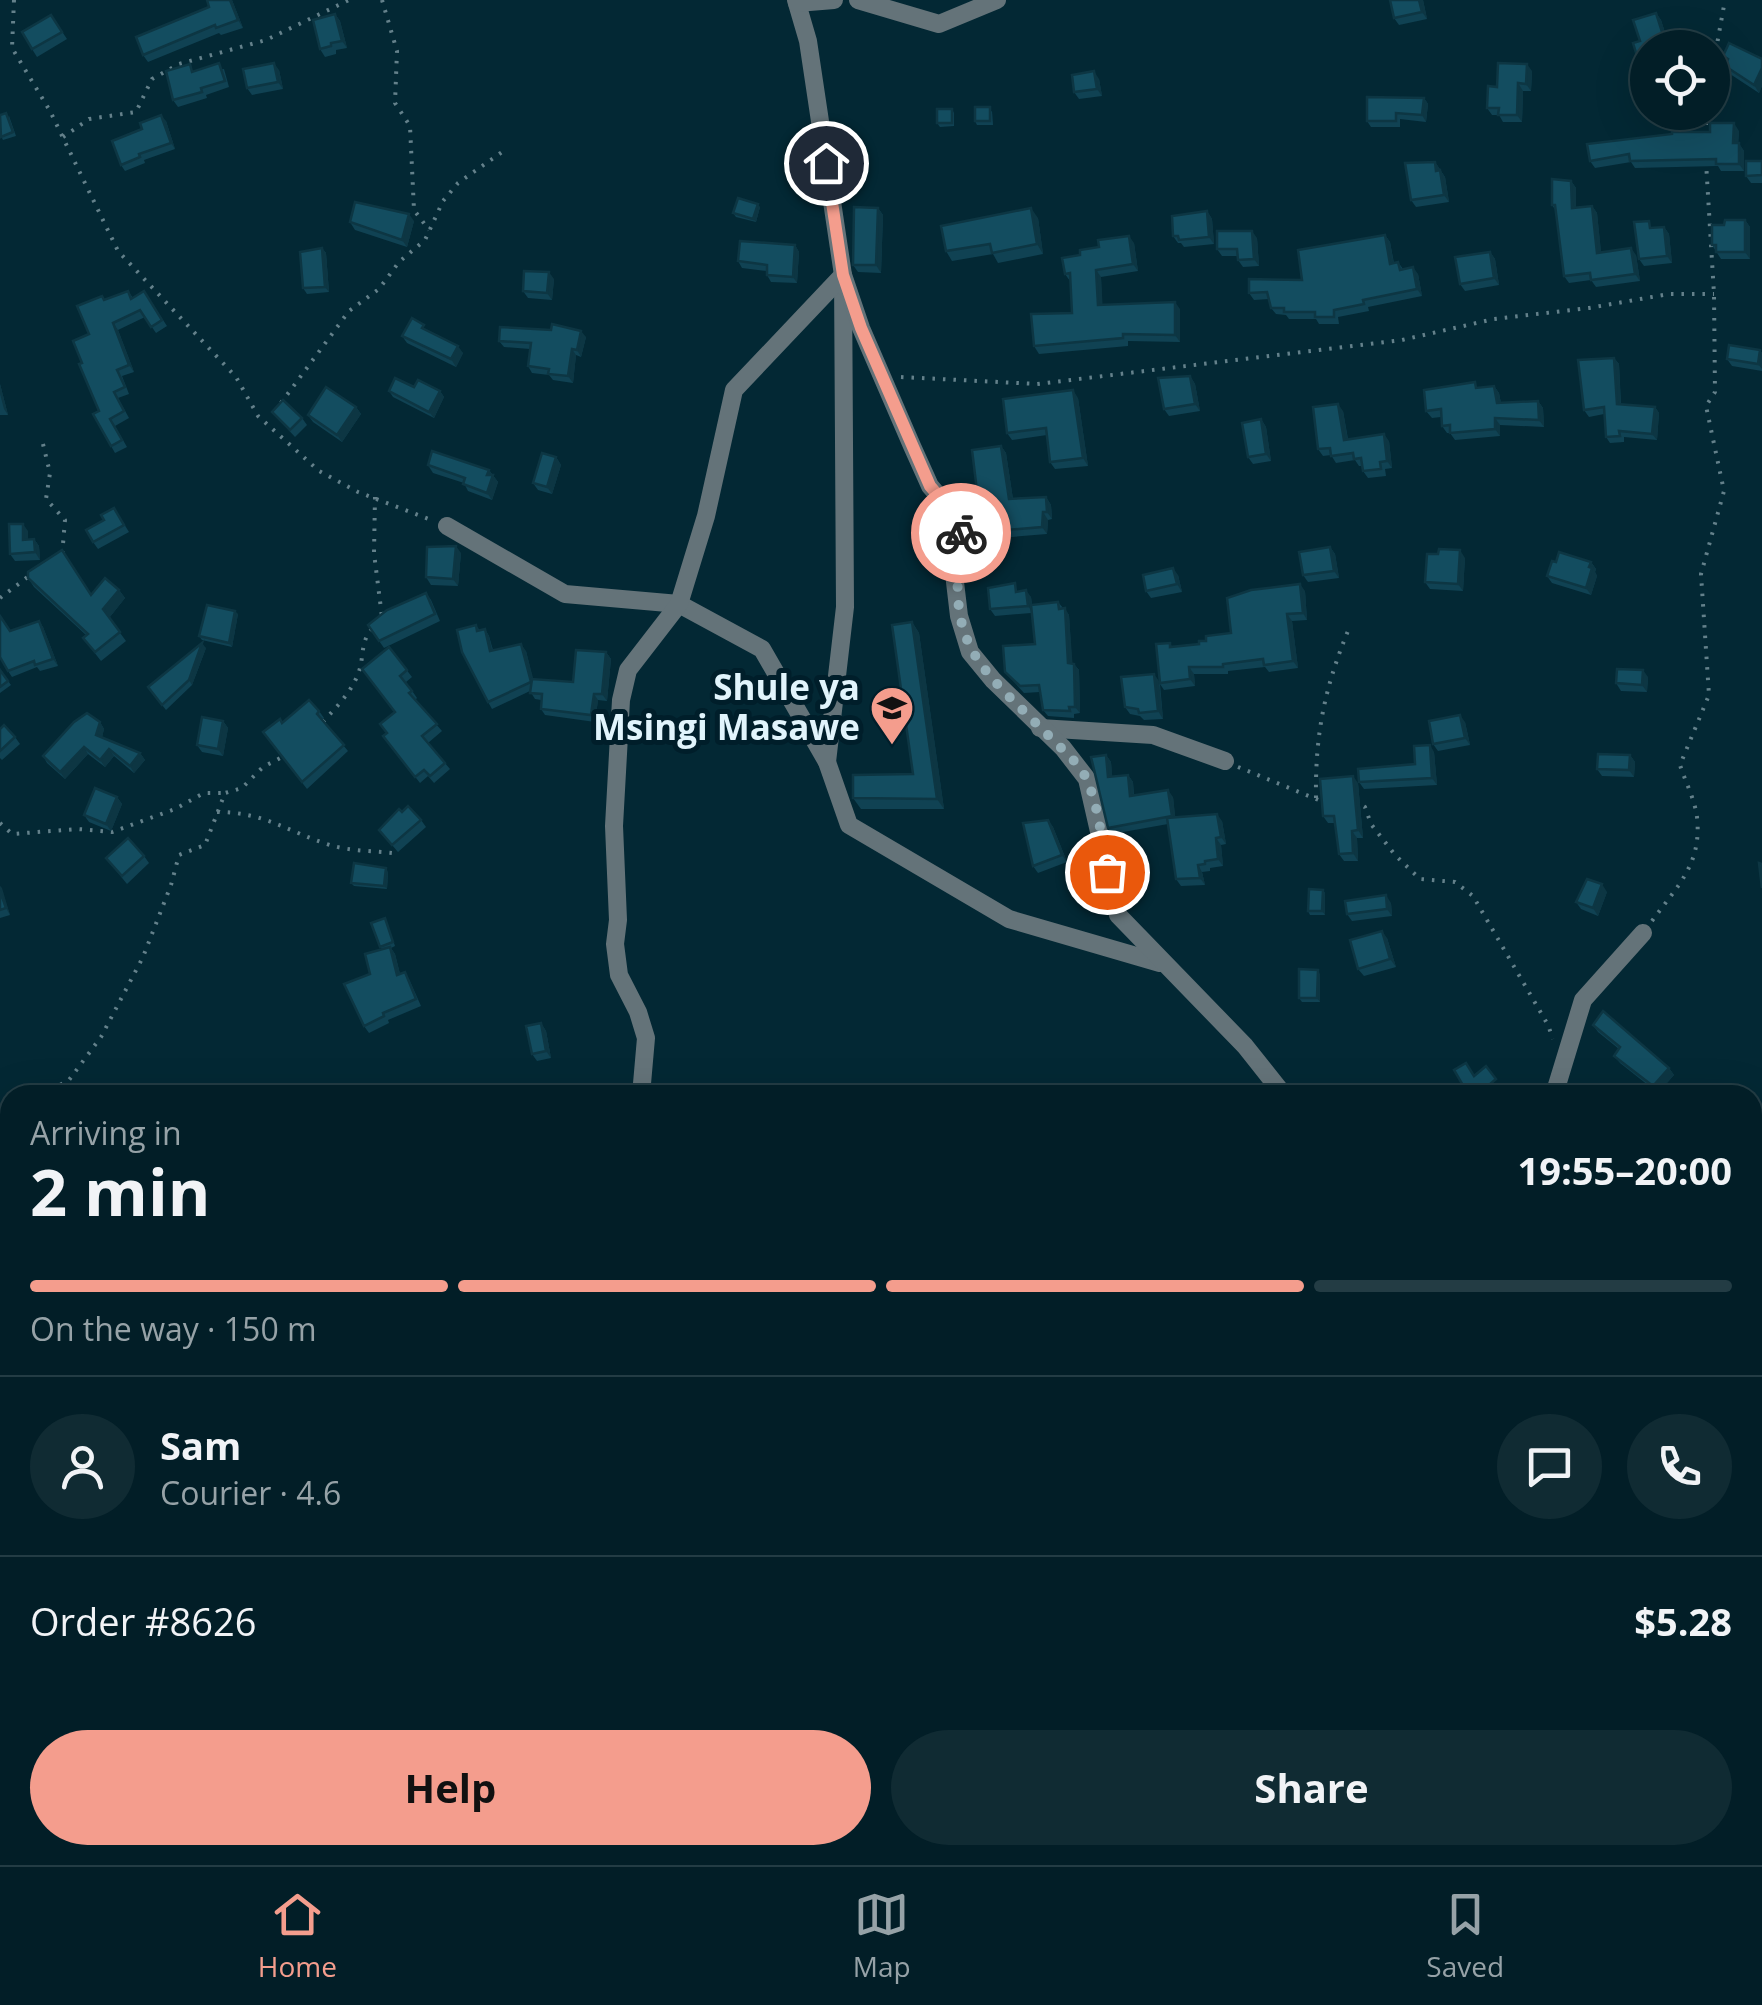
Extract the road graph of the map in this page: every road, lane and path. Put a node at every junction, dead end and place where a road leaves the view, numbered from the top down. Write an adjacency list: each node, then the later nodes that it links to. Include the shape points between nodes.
1 (14, 0): 10 (path)
2 (349, 0): 13 (path, via 266,40 179,64 152,79 136,112 89,119)
3 (382, 0): 15 (path, via 397,50 396,103 410,126 414,210)
4 (834, 0): 8 (street)
5 (858, 0): 6 (street, via 939,24)
6 (998, 0)
7 (1725, 0): 9 (path)
8 (797, 2): 16 (street)
9 (1720, 30)
10 (12, 48): 11 (path); 13 (path)
11 (0, 49)
12 (1706, 130): 17 (path)
13 (63, 137): 21 (path, via 118,251 236,377 258,416 319,470)
14 (502, 152): 15 (path, via 458,183)
15 (429, 230): 19 (path, via 379,289 349,311)
16 (843, 275): 18 (street); 26 (street, via 734,390); 32 (street, via 846,608)
17 (1714, 294): 18 (path, via 1670,294 1494,319 1402,340 1037,384); 38 (path, via 1715,392 1706,406 1724,492 1701,574 1708,694 1680,765 1699,841 1694,863)
18 (882, 376): 29 (street, via 930,486 962,533 955,582 970,652)
19 (276, 410)
20 (43, 444): 23 (path, via 50,473 46,499 65,520 62,557)
21 (376, 497): 22 (path); 28 (path, via 382,620 362,646 360,672)
22 (448, 526): 26 (street, via 564,594)
23 (50, 563)
24 (38, 569): 25 (path)
25 (0, 598)
26 (679, 604): 32 (street, via 762,649); 42 (street, via 628,670 621,700 615,944 619,975 646,1038)
27 (1350, 626): 34 (path, via 1320,713)
28 (322, 723)
29 (1040, 728): 31 (street, via 1154,735); 39 (street, via 1087,779 1118,915)
30 (297, 746): 33 (path, via 242,788)
31 (1225, 761): 34 (path)
32 (828, 762): 39 (street, via 849,826 1009,920)
33 (225, 793): 35 (path); 36 (path, via 204,793 112,832 12,834)
34 (1316, 798): 40 (path, via 1356,800 1420,879 1456,882 1473,896)
35 (217, 812): 37 (path, via 279,822 334,847); 41 (path, via 204,845 179,855 142,956 101,1036)
36 (0, 824)
37 (393, 853)
38 (1643, 933): 44 (street, via 1583,1000)
39 (1162, 964): 43 (street)
40 (1553, 1040)
41 (61, 1085)
42 (642, 1085)
43 (1276, 1085)
44 (1557, 1085)

